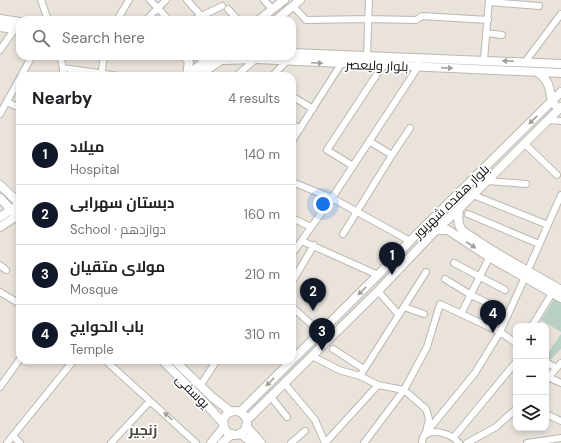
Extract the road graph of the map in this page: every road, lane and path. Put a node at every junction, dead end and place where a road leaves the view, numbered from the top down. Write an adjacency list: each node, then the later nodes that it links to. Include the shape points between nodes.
1 (40, 0): 16 (street)
2 (129, 0): 17 (street)
3 (150, 0): 13 (street)
4 (166, 0): 13 (street)
5 (187, 0): 20 (street)
6 (264, 0): 14 (street)
7 (284, 0): 14 (main road)
8 (300, 0): 11 (main road)
9 (369, 0): 26 (street)
10 (489, 1): 12 (street); 27 (street)
11 (293, 6): 24 (main road); 26 (street, via 306,20)
12 (539, 6)
13 (158, 8): 18 (street); 19 (street)
14 (272, 9): 23 (main road)
15 (561, 14): 48 (street)
16 (46, 16)
17 (119, 16)
18 (150, 16)
19 (165, 16)
20 (201, 16)
21 (207, 16): 22 (street, via 225,7)
22 (234, 16)
23 (264, 16)
24 (281, 16)
25 (0, 19): 28 (main road)
26 (368, 19): 27 (street, via 416,20 422,16); 36 (street)
27 (488, 20): 32 (street)
28 (16, 21)
29 (0, 27): 30 (main road)
30 (16, 30)
31 (16, 31): 34 (street)
32 (487, 33): 33 (street); 46 (street)
33 (502, 35)
34 (0, 50)
35 (296, 53): 36 (main road, بلوار ولیعصر)
36 (367, 56): 37 (main road, بلوار ولیعصر)
37 (419, 58): 46 (main road, بلوار ولیعصر); 52 (street)
38 (30, 60): 54 (street)
39 (61, 60): 53 (street)
40 (103, 60): 57 (street)
41 (187, 60): 58 (main road)
42 (207, 60): 59 (main road)
43 (222, 60): 60 (main road)
44 (255, 60): 61 (street)
45 (272, 60): 47 (main road, بلوار ولیعصر)
46 (484, 60): 48 (main road, بلوار ولیعصر, one-way to 46)
47 (287, 61): 49 (main road, بلوار ولیعصر, one-way to 49); 62 (street)
48 (525, 62): 50 (main road, بلوار ولیعصر)
49 (342, 64): 51 (main road, بلوار ولیعصر); 72 (street)
50 (561, 64)
51 (383, 65): 52 (main road, بلوار ولیعصر); 83 (street, via 327,150)
52 (418, 67): 63 (main road, بلوار ولیعصر, one-way to 63); 80 (street)
53 (63, 68): 55 (street); 56 (street)
54 (23, 72)
55 (63, 72)
56 (85, 72)
57 (101, 72)
58 (188, 72)
59 (192, 72)
60 (204, 72)
61 (241, 72)
62 (276, 72)
63 (537, 72): 64 (main road, بلوار ولیعصر); 69 (main road, via 549,85)
64 (561, 73)
65 (16, 84): 68 (street)
66 (561, 92): 69 (main road, بلوار هفده شهریور)
67 (296, 99): 72 (street)
68 (6, 102): 70 (street); 73 (street)
69 (552, 102): 71 (main road); 109 (main road, بلوار هفده شهریور, one-way to 109)
70 (16, 106)
71 (560, 107): 74 (main road, بلوار هفده شهریور)
72 (313, 109): 78 (street)
73 (0, 114)
74 (547, 120): 75 (street); 81 (main road, بلوار هفده شهریور)
75 (561, 121)
76 (296, 126): 78 (street)
77 (410, 128): 82 (street)
78 (300, 129): 79 (street)
79 (296, 135)
80 (368, 141): 82 (street); 83 (street)
81 (524, 143): 84 (street); 85 (main road, بلوار هفده شهریور)
82 (392, 155): 97 (street)
83 (353, 166): 92 (street)
84 (557, 175)
85 (488, 181): 87 (street); 89 (main road, بلوار هفده شهریور)
86 (296, 184): 92 (street)
87 (526, 184)
88 (0, 185): 93 (main road)
89 (473, 195): 96 (main road, بلوار هفده شهریور); 103 (street)
90 (561, 195): 103 (street)
91 (0, 198): 95 (main road)
92 (332, 198): 97 (street); 105 (street)
93 (16, 199)
94 (16, 206): 95 (main road)
95 (11, 209): 98 (main road); 100 (main road)
96 (460, 209): 106 (main road, بلوار هفده شهریور); 113 (main road, via 459,225)
97 (357, 212): 107 (street); 109 (street)
98 (16, 213)
99 (468, 214): 110 (street)
100 (0, 217)
101 (16, 218): 104 (main road)
102 (296, 220): 105 (street)
103 (548, 225): 110 (street)
104 (0, 227)
105 (311, 227): 108 (street)
106 (436, 230): 113 (main road, one-way to 113, via 448,230); 125 (main road, بلوار هفده شهریور)
107 (343, 234)
108 (302, 241): 111 (street); 112 (street)
109 (410, 241): 120 (main road, بلوار هفده شهریور)
110 (539, 244): 118 (street)
111 (314, 246): 119 (street); 120 (street)
112 (296, 249)
113 (491, 254): 118 (main road); 121 (street)
114 (454, 263): 121 (street)
115 (0, 265): 116 (street)
116 (6, 270)
117 (426, 272): 130 (street)
118 (526, 273): 124 (main road); 138 (street)
119 (296, 275)
120 (378, 275): 137 (main road, بلوار هفده شهریور, one-way to 137)
121 (479, 277): 123 (street); 127 (street)
122 (445, 279): 127 (street)
123 (505, 290)
124 (556, 290): 128 (main road); 136 (street)
125 (378, 291): 133 (street); 142 (main road, بلوار هفده شهریور)
126 (0, 292): 129 (street)
127 (471, 295): 131 (street); 135 (street)
128 (561, 298)
129 (16, 302)
130 (404, 307): 133 (street); 134 (street)
131 (496, 307)
132 (296, 310): 137 (street)
133 (399, 314): 155 (street)
134 (424, 314)
135 (461, 314): 138 (street); 164 (street, via 440,304 427,347)
136 (534, 323)
137 (320, 332): 140 (main road, بلوار هفده شهریور)
138 (500, 332): 139 (street); 178 (street, via 475,373)
139 (513, 341)
140 (308, 344): 142 (main road); 143 (main road, بلوار هفده شهریور, one-way to 143)
141 (333, 349): 155 (street)
142 (314, 354): 156 (street, via 339,370); 160 (main road, بلوار هفده شهریور)
143 (296, 356)
144 (561, 363): 154 (street)
145 (16, 364): 163 (street)
146 (71, 364): 179 (street)
147 (109, 364): 167 (street)
148 (166, 364): 168 (main road, یوسفی)
149 (178, 364): 162 (main road, یوسفی)
150 (214, 364): 162 (street)
151 (288, 364): 170 (main road, بلوار هفده شهریور, one-way to 170)
152 (549, 364): 154 (street)
153 (513, 366): 180 (street)
154 (556, 368): 157 (street)
155 (364, 369): 156 (street)
156 (360, 376): 161 (street)
157 (549, 376)
158 (549, 379): 159 (street)
159 (561, 383)
160 (285, 384): 166 (main road, بلوار هفده شهریور); 192 (street, via 315,420)
161 (378, 385): 164 (street); 192 (street)
162 (200, 386): 165 (main road, یوسفی)
163 (0, 387)
164 (404, 390): 178 (street, via 426,408 429,419); 193 (street)
165 (212, 397): 168 (main road); 169 (main road, یوسفی)
166 (271, 397): 173 (street); 175 (main road, بلوار هفده شهریور)
167 (150, 401): 186 (street); 187 (street, one-way to 167)
168 (206, 404): 176 (main road, یوسفی)
169 (231, 412): 170 (main road); 176 (main road, via 224,418)
170 (240, 412): 175 (main road, via 246,417)
171 (513, 412): 196 (street, via 496,427)
172 (549, 415): 174 (street)
173 (287, 416)
174 (561, 421)
175 (247, 424): 181 (main road); 190 (main road)
176 (224, 425): 181 (main road); 188 (main road)
177 (305, 431): 191 (street)
178 (425, 434): 180 (street, via 441,432); 194 (street)
179 (13, 436): 184 (street); 185 (street)
180 (454, 437): 195 (street)
181 (231, 438): 189 (main road)
182 (557, 440): 183 (street)
183 (537, 442): 197 (street)
184 (7, 443)
185 (20, 443)
186 (111, 443)
187 (196, 443)
188 (211, 443)
189 (252, 443)
190 (261, 443)
191 (291, 443)
192 (325, 443)
193 (364, 443)
194 (422, 443)
195 (459, 443)
196 (467, 443)
197 (527, 443)

